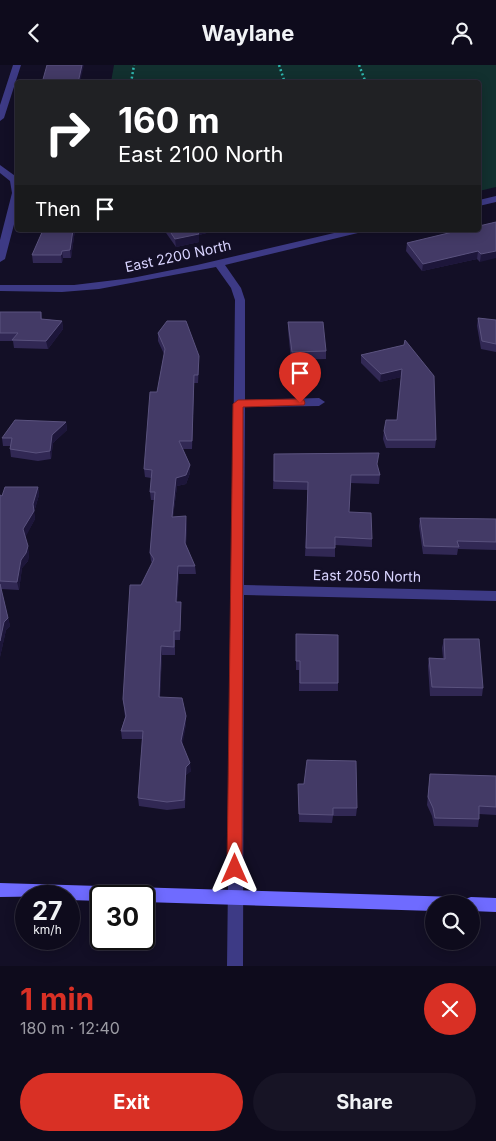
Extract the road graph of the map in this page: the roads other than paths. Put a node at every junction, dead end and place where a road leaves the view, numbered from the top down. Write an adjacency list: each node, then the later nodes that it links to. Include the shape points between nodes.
1 (17, 65): 2 (street)
2 (0, 118)
3 (0, 168): 4 (street)
4 (15, 184)
5 (496, 199): 7 (street)
6 (15, 201): 9 (street)
7 (481, 203)
8 (350, 232): 10 (street, East 2200 North)
9 (0, 259)
10 (218, 262): 11 (street, East 2200 North, via 98,286); 13 (street, via 236,287 240,300)
11 (0, 288)
12 (319, 403): 13 (street)
13 (238, 404): 14 (street)
14 (236, 590): 15 (street, East 2050 North); 17 (street)
15 (496, 596)
16 (0, 890): 17 (main road)
17 (234, 899): 18 (main road); 21 (street)
18 (425, 903)
19 (480, 904): 20 (main road)
20 (496, 905)
21 (235, 966)

